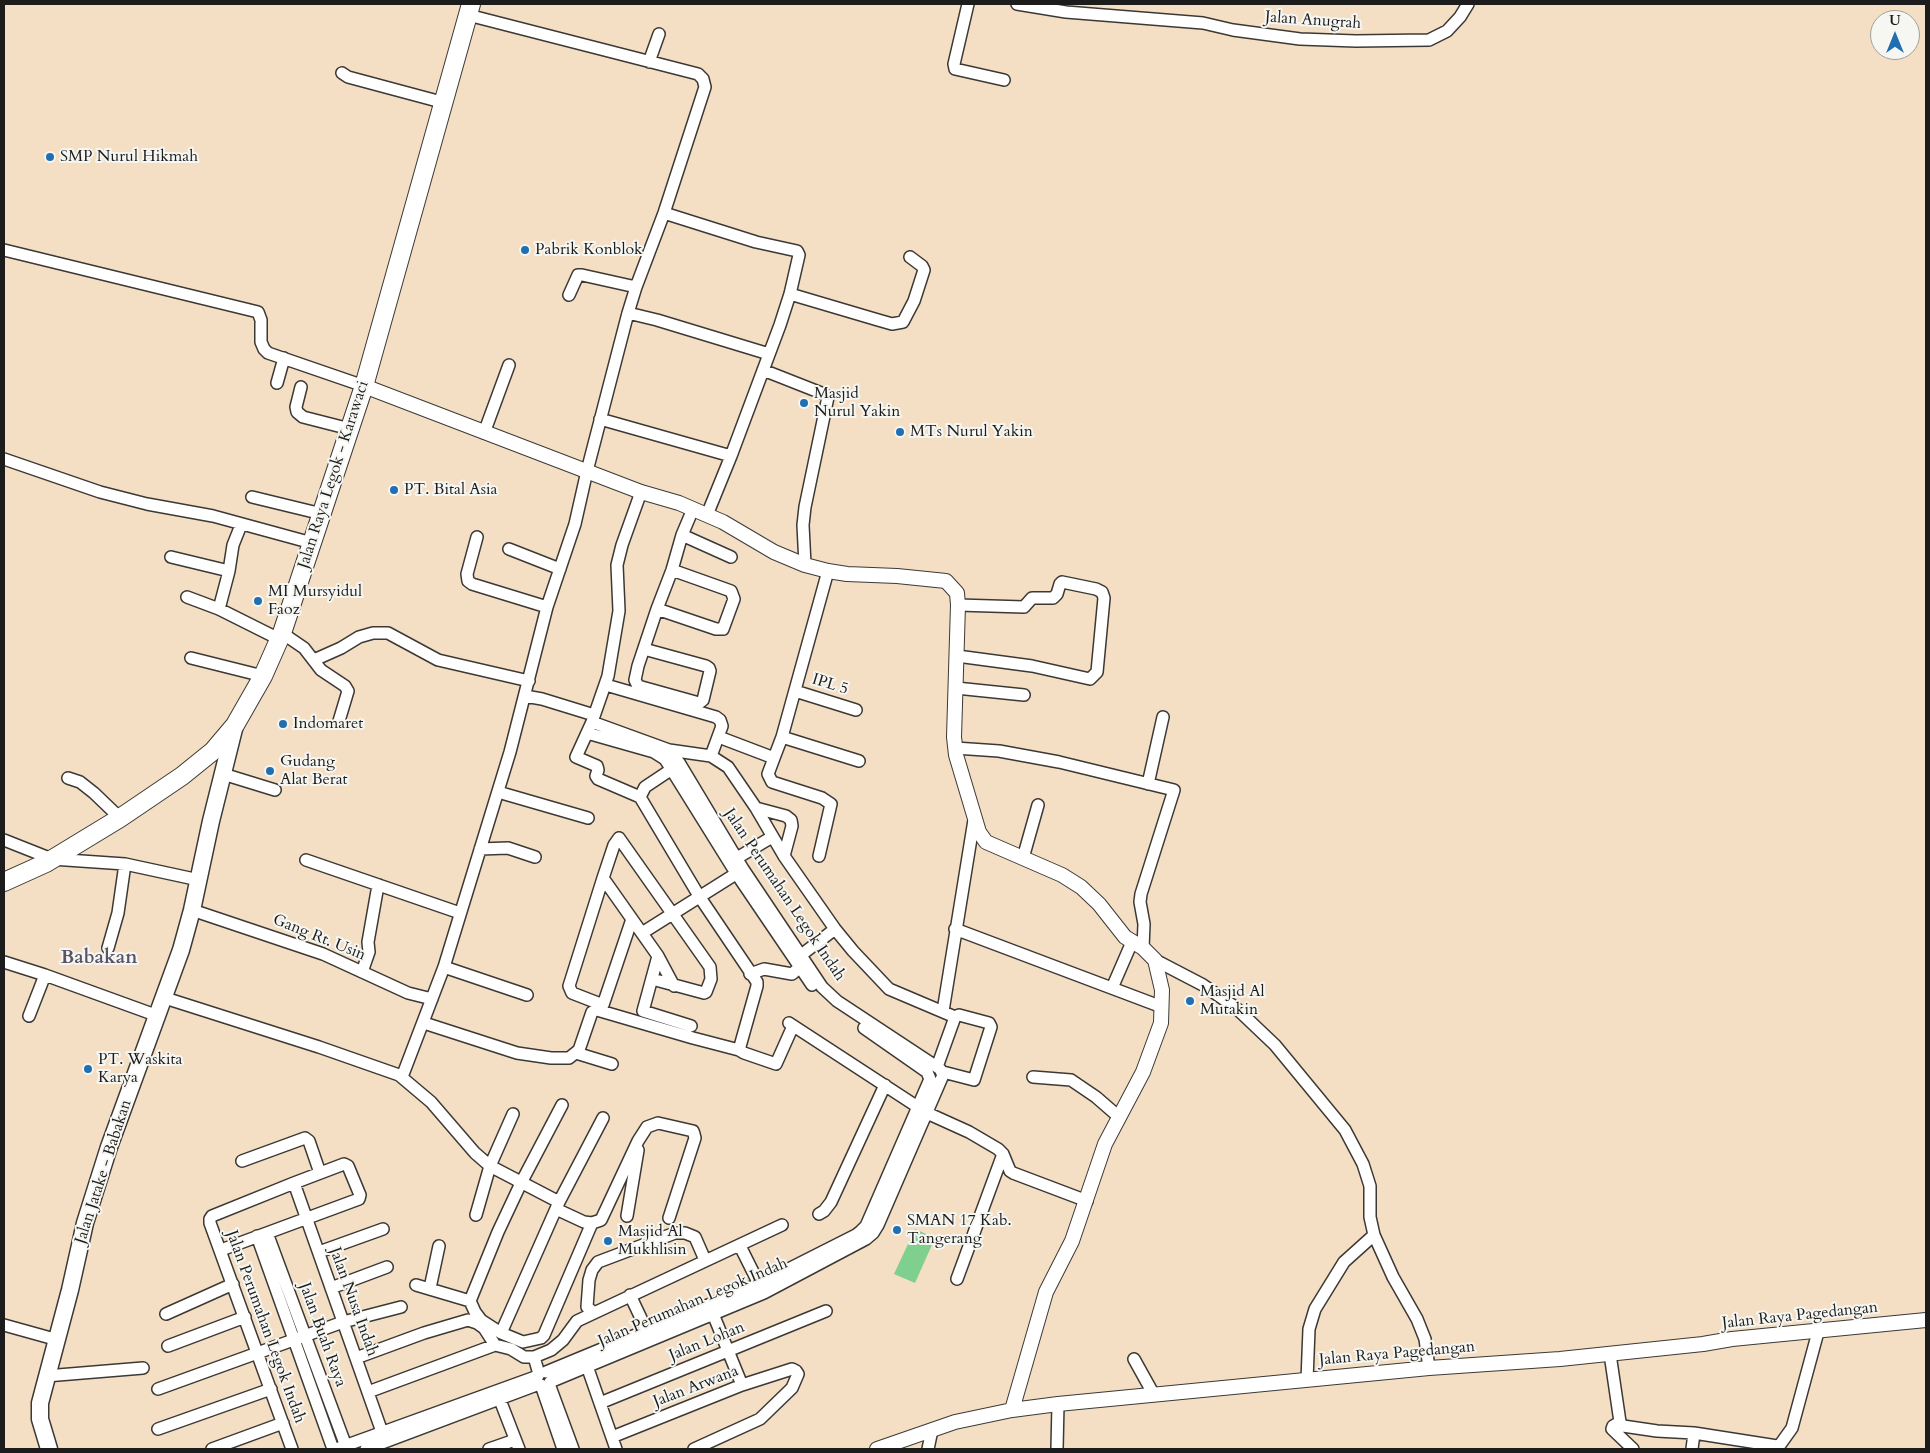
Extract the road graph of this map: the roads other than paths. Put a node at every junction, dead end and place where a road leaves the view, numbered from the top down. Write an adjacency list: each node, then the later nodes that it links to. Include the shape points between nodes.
1 (968, 4): 8 (street, via 955,69)
2 (1017, 4): 3 (street, Jalan Anugrah, via 1066,12 1203,23 1300,39 1429,40 1447,31)
3 (1468, 4)
4 (470, 9): 6 (street); 9 (main road, Jalan Raya Legok - Karawaci)
5 (659, 34): 6 (street)
6 (649, 62): 10 (street, via 698,74 704,79 705,87)
7 (342, 72): 9 (street, via 348,77)
8 (1004, 80)
9 (445, 103): 22 (main road, Jalan Raya Legok - Karawaci)
10 (664, 213): 13 (street); 14 (street, via 756,242 797,251 800,255)
11 (4, 250): 18 (street, via 258,312 264,349)
12 (910, 257): 14 (street, via 924,270 903,322 892,324)
13 (636, 287): 15 (street, via 578,275); 16 (street)
14 (790, 294): 17 (street)
15 (569, 295)
16 (628, 313): 17 (street); 24 (street)
17 (769, 354): 20 (street)
18 (284, 358): 21 (street); 22 (street)
19 (509, 365): 26 (street)
20 (763, 370): 27 (street); 42 (street, via 828,397 805,507)
21 (277, 383)
22 (364, 386): 25 (main road, Jalan Raya Legok - Karawaci); 26 (street)
23 (301, 387): 25 (street, via 297,412 303,417)
24 (600, 419): 27 (street); 29 (street)
25 (350, 429): 33 (main road, Jalan Raya Legok - Karawaci)
26 (484, 433): 29 (street)
27 (731, 456): 34 (street)
28 (4, 459): 35 (street, via 100,492)
29 (587, 471): 30 (street); 43 (street, via 576,524)
30 (641, 492): 32 (street); 59 (street, via 616,565 619,611)
31 (252, 497): 33 (street)
32 (693, 509): 34 (street); 36 (street)
33 (322, 514): 38 (main road, Jalan Raya Legok - Karawaci)
34 (707, 515): 42 (street, via 774,552)
35 (241, 525): 38 (street); 45 (street)
36 (682, 535): 41 (street); 44 (street)
37 (477, 537): 49 (street, via 468,581)
38 (312, 543): 52 (main road, Jalan Raya Legok - Karawaci)
39 (509, 549): 43 (street)
40 (171, 556): 45 (street)
41 (731, 557)
42 (805, 565): 46 (street)
43 (560, 569): 49 (street)
44 (672, 570): 51 (street); 51 (street, via 731,591 734,600 723,629)
45 (229, 571): 50 (street)
46 (828, 572): 48 (street, via 946,581 957,594); 61 (street)
47 (187, 597): 50 (street)
48 (958, 605): 54 (street); 54 (street, via 1024,608 1032,598 1053,598 1062,582 1096,589 1104,598 1097,672 1090,678)
49 (547, 607): 58 (street)
50 (219, 609): 52 (street)
51 (657, 609): 53 (street)
52 (280, 636): 56 (street, via 304,648); 57 (main road, Jalan Raya Legok - Karawaci)
53 (644, 649): 53 (street, via 706,666 710,672 703,700 699,703 638,686 635,680)
54 (957, 656): 60 (street)
55 (191, 658): 57 (street)
56 (314, 660): 58 (street, via 358,637 388,633 438,660); 66 (street, via 348,691)
57 (263, 676): 68 (main road, Jalan Raya Legok - Karawaci)
58 (529, 681): 63 (street)
59 (606, 684): 67 (street); 73 (street, via 716,717 722,726)
60 (956, 688): 62 (street); 71 (street)
61 (795, 691): 64 (street, IPL 5); 69 (street)
62 (1024, 695)
63 (525, 696): 67 (street, via 542,698); 81 (street)
64 (856, 710)
65 (1163, 717): 79 (street)
66 (339, 722)
67 (591, 723): 72 (street); 82 (street, via 577,758 596,766 598,779)
68 (235, 725): 77 (main road, Jalan Jatake - Babakan); 85 (main road, Jalan Raya Legok - Karawaci, via 213,751)
69 (782, 737): 74 (street); 75 (street)
70 (724, 739): 74 (street)
71 (955, 748): 79 (street, via 999,751 1059,762); 87 (street)
72 (665, 753): 73 (street); 76 (street, Jalan Perumahan Legok Indah)
73 (711, 756): 84 (street, via 728,767)
74 (774, 758): 92 (street, via 768,774 772,782 831,804)
75 (859, 761)
76 (676, 767): 82 (street, via 645,787); 94 (street, Jalan Perumahan Legok Indah); 99 (street, Jalan Perumahan Legok Indah)
77 (223, 774): 80 (street); 101 (main road, Jalan Jatake - Babakan)
78 (68, 778): 85 (street, via 80,782)
79 (1148, 784): 112 (street, via 1173,789 1174,792 1141,894 1144,924)
80 (275, 790)
81 (498, 792): 86 (street); 90 (street)
82 (640, 797): 104 (street)
83 (1038, 805): 95 (street)
84 (756, 808): 88 (street); 91 (street, via 791,820)
85 (120, 818): 96 (main road, Jalan Raya Legok - Karawaci)
86 (588, 818)
87 (974, 820): 95 (street, via 986,842); 110 (street)
88 (772, 837): 91 (street); 94 (street)
89 (4, 840): 96 (street)
90 (480, 849): 93 (street, via 508,848); 106 (street)
91 (784, 856): 109 (street)
92 (819, 856)
93 (534, 857)
94 (737, 858): 99 (street, Jalan Perumahan Legok Indah)
95 (1024, 858): 112 (street, via 1082,887 1125,937)
96 (52, 859): 98 (street); 102 (main road, Jalan Raya Legok - Karawaci)
97 (306, 860): 103 (street)
98 (125, 864): 101 (street); 113 (street, via 118,913)
99 (740, 871): 104 (street); 116 (street, Jalan Perumahan Legok Indah)
100 (602, 878): 107 (street, via 619,838); 108 (street); 108 (street, via 570,986 572,993 604,1005)
101 (199, 880): 105 (main road, Jalan Jatake - Babakan)
102 (4, 882)
103 (380, 885): 106 (street); 119 (street, via 368,942 369,952)
104 (699, 896): 107 (street); 120 (street)
105 (192, 910): 119 (street, Gang Rt. Usin, via 323,954); 126 (main road, Jalan Jatake - Babakan)
106 (460, 913): 118 (street)
107 (672, 914): 111 (street); 123 (street, via 710,967 711,976 704,993)
108 (632, 919): 111 (street)
109 (835, 929): 116 (street); 129 (street, via 889,989)
110 (956, 929): 124 (street); 129 (street)
111 (642, 933): 114 (street)
112 (1137, 945): 115 (street); 124 (street)
113 (108, 948)
114 (658, 956): 122 (street); 123 (street)
115 (1155, 960): 128 (street, via 1162,990); 165 (street, via 1203,985 1235,1007 1275,1045 1345,1130 1363,1164 1370,1186 1370,1217)
116 (799, 961): 120 (street, via 792,974 764,969); 138 (street, Jalan Perumahan Legok Indah, via 837,1001); 143 (street, Jalan Perumahan Legok Indah, via 814,989 830,1004 929,1074)
117 (4, 962): 121 (street)
118 (444, 967): 125 (street); 127 (street)
119 (362, 972): 127 (street, Gang Rt. Usin, via 408,993)
120 (750, 974): 135 (street, via 757,986)
121 (45, 975): 130 (street); 131 (street)
122 (652, 979): 123 (street); 134 (street, via 643,1010)
123 (674, 986)
124 (1112, 988): 128 (street)
125 (527, 995)
126 (165, 998): 131 (main road, Jalan Jatake - Babakan); 139 (street, via 363,1061)
127 (432, 999): 133 (street)
128 (1162, 1007): 146 (street, via 1161,1023 1143,1072)
129 (943, 1011): 132 (street)
130 (29, 1016)
131 (158, 1016): 193 (main road, Jalan Jatake - Babakan, via 109,1147 85,1223)
132 (955, 1017): 138 (street); 138 (street, via 959,1015 990,1023 991,1027 974,1080)
133 (424, 1023): 136 (street, via 517,1053 558,1059); 139 (street)
134 (691, 1026)
135 (739, 1050): 136 (street, via 597,1010 592,1012); 141 (street, via 776,1064 791,1024)
136 (576, 1053): 137 (street)
137 (612, 1064)
138 (940, 1069): 143 (street, Jalan Perumahan Legok Indah, via 943,1075)
139 (402, 1077): 150 (street, via 431,1102)
140 (1033, 1077): 146 (street, via 1071,1080 1096,1096)
141 (884, 1085): 143 (street); 156 (street, via 831,1202)
142 (562, 1105): 153 (street)
143 (923, 1110): 148 (street, via 969,1132); 174 (street, Jalan Perumahan Legok Indah, via 866,1226 856,1235); 181 (street, Jalan Perumahan Legok Indah, via 873,1233 764,1293)
144 (513, 1114): 150 (street)
145 (603, 1118): 155 (street)
146 (1119, 1118): 154 (street, via 1105,1144)
147 (638, 1141): 158 (street); 160 (street, via 647,1127 658,1123 693,1131 695,1138); 161 (street, via 601,1220)
148 (1003, 1154): 154 (street, via 1013,1173); 172 (street)
149 (242, 1161): 151 (street, via 305,1138 310,1141)
150 (490, 1166): 153 (street); 157 (street)
151 (320, 1173): 152 (street); 159 (street, via 346,1164 360,1197)
152 (294, 1183): 159 (street, Jalan Nusa Indah); 168 (street, Jalan Perumahan Legok Indah, via 212,1216 210,1223)
153 (521, 1183): 155 (street); 179 (street)
154 (1086, 1201): 216 (street, via 1072,1241 1046,1292)
155 (558, 1205): 161 (street, via 584,1222); 191 (street)
156 (819, 1214)
157 (476, 1215)
158 (627, 1216)
159 (306, 1218): 164 (street); 169 (street, Jalan Nusa Indah)
160 (669, 1218)
161 (592, 1223): 191 (street, via 544,1335 523,1342)
162 (782, 1225): 167 (street)
163 (383, 1229): 169 (street)
164 (262, 1235): 168 (street); 192 (street, Jalan Buah Raya)
165 (1374, 1235): 204 (street, via 1393,1277 1418,1319); 207 (street, via 1344,1262 1315,1309 1309,1329)
166 (439, 1246): 177 (street)
167 (740, 1246): 170 (street); 174 (street)
168 (221, 1250): 173 (street, Jalan Perumahan Legok Indah)
169 (319, 1252): 176 (street, Jalan Nusa Indah)
170 (705, 1260): 178 (street); 183 (street, via 695,1237 675,1233 598,1262 589,1280 587,1307)
171 (388, 1267): 176 (street)
172 (957, 1279)
173 (233, 1284): 184 (street); 185 (street, Jalan Perumahan Legok Indah)
174 (760, 1284): 181 (street, Jalan Perumahan Legok Indah)
175 (416, 1285): 177 (street)
176 (331, 1288): 187 (street, Jalan Nusa Indah)
177 (430, 1288): 179 (street)
178 (630, 1295): 183 (street); 189 (street)
179 (470, 1301): 191 (street, via 481,1320)
180 (401, 1307): 187 (street)
181 (711, 1310): 189 (street, Jalan Perumahan Legok Indah); 196 (street); 202 (street, Jalan Perumahan Legok Indah)
182 (826, 1311): 196 (street, Jalan Lohan)
183 (594, 1312): 199 (street, via 577,1321 551,1350)
184 (166, 1314)
185 (245, 1317): 195 (street); 197 (street, Jalan Perumahan Legok Indah)
186 (1926, 1320): 190 (street, Jalan Raya Pagedangan)
187 (343, 1322): 192 (street); 200 (street, Jalan Nusa Indah)
188 (4, 1325): 193 (street)
189 (647, 1331): 206 (street, Jalan Perumahan Legok Indah)
190 (1818, 1332): 198 (street, Jalan Raya Pagedangan); 226 (street, via 1792,1428)
191 (501, 1333)
192 (299, 1337): 197 (street); 225 (street, Jalan Buah Raya)
193 (58, 1340): 205 (main road, Jalan Jatake - Babakan)
194 (495, 1345): 199 (street, via 524,1357); 200 (street, via 484,1328 468,1320); 211 (street)
195 (168, 1346)
196 (728, 1351): 208 (street); 214 (street, Jalan Lohan)
197 (258, 1353): 209 (street); 210 (street, Jalan Perumahan Legok Indah)
198 (1610, 1354): 204 (street, Jalan Raya Pagedangan); 217 (street)
199 (534, 1357): 206 (street)
200 (356, 1358): 211 (street, Jalan Nusa Indah)
201 (1134, 1359): 212 (street)
202 (587, 1366): 206 (street, Jalan Perumahan Legok Indah); 214 (street)
203 (143, 1368): 205 (street)
204 (1429, 1368): 207 (street, Jalan Raya Pagedangan)
205 (46, 1376): 227 (main road, Jalan Jatake - Babakan, via 40,1419)
206 (543, 1380): 213 (street, Jalan Perumahan Legok Indah); 223 (street, Jalan Perumahan Legok Indah); 232 (street); 233 (street)
207 (1307, 1380): 212 (street, Jalan Raya Pagedangan)
208 (742, 1385): 222 (street, Jalan Arwana); 235 (street, Jalan Arwana, via 792,1369 798,1374 795,1383 760,1419)
209 (158, 1389)
210 (271, 1389): 218 (street, Jalan Perumahan Legok Indah); 219 (street)
211 (368, 1392): 223 (street, Jalan Nusa Indah)
212 (1154, 1395): 215 (street, Jalan Raya Pagedangan)
213 (500, 1400): 223 (street, Jalan Perumahan Legok Indah); 224 (street)
214 (600, 1403): 222 (street)
215 (1058, 1404): 216 (street, Jalan Raya Pagedangan); 238 (street)
216 (1012, 1410): 220 (street, Jalan Raya Pagedangan)
217 (1620, 1422): 221 (street, via 1627,1427); 239 (street, via 1612,1429)
218 (283, 1423): 228 (street); 229 (street, Jalan Perumahan Legok Indah)
219 (158, 1429)
220 (932, 1430): 236 (street, Jalan Raya Pagedangan); 237 (street)
221 (1694, 1433): 226 (street); 240 (street)
222 (612, 1437): 234 (street)
223 (387, 1441): 225 (street, Jalan Perumahan Legok Indah); 230 (street, Jalan Perumahan Legok Indah)
224 (517, 1445): 231 (street)
225 (340, 1448)
226 (1777, 1448)
227 (50, 1449)
228 (212, 1449)
229 (292, 1449)
230 (366, 1449)
231 (489, 1449)
232 (563, 1449)
233 (574, 1449)
234 (616, 1449)
235 (694, 1449)
236 (877, 1449)
237 (928, 1449)
238 (1057, 1449)
239 (1633, 1449)
240 (1692, 1449)

